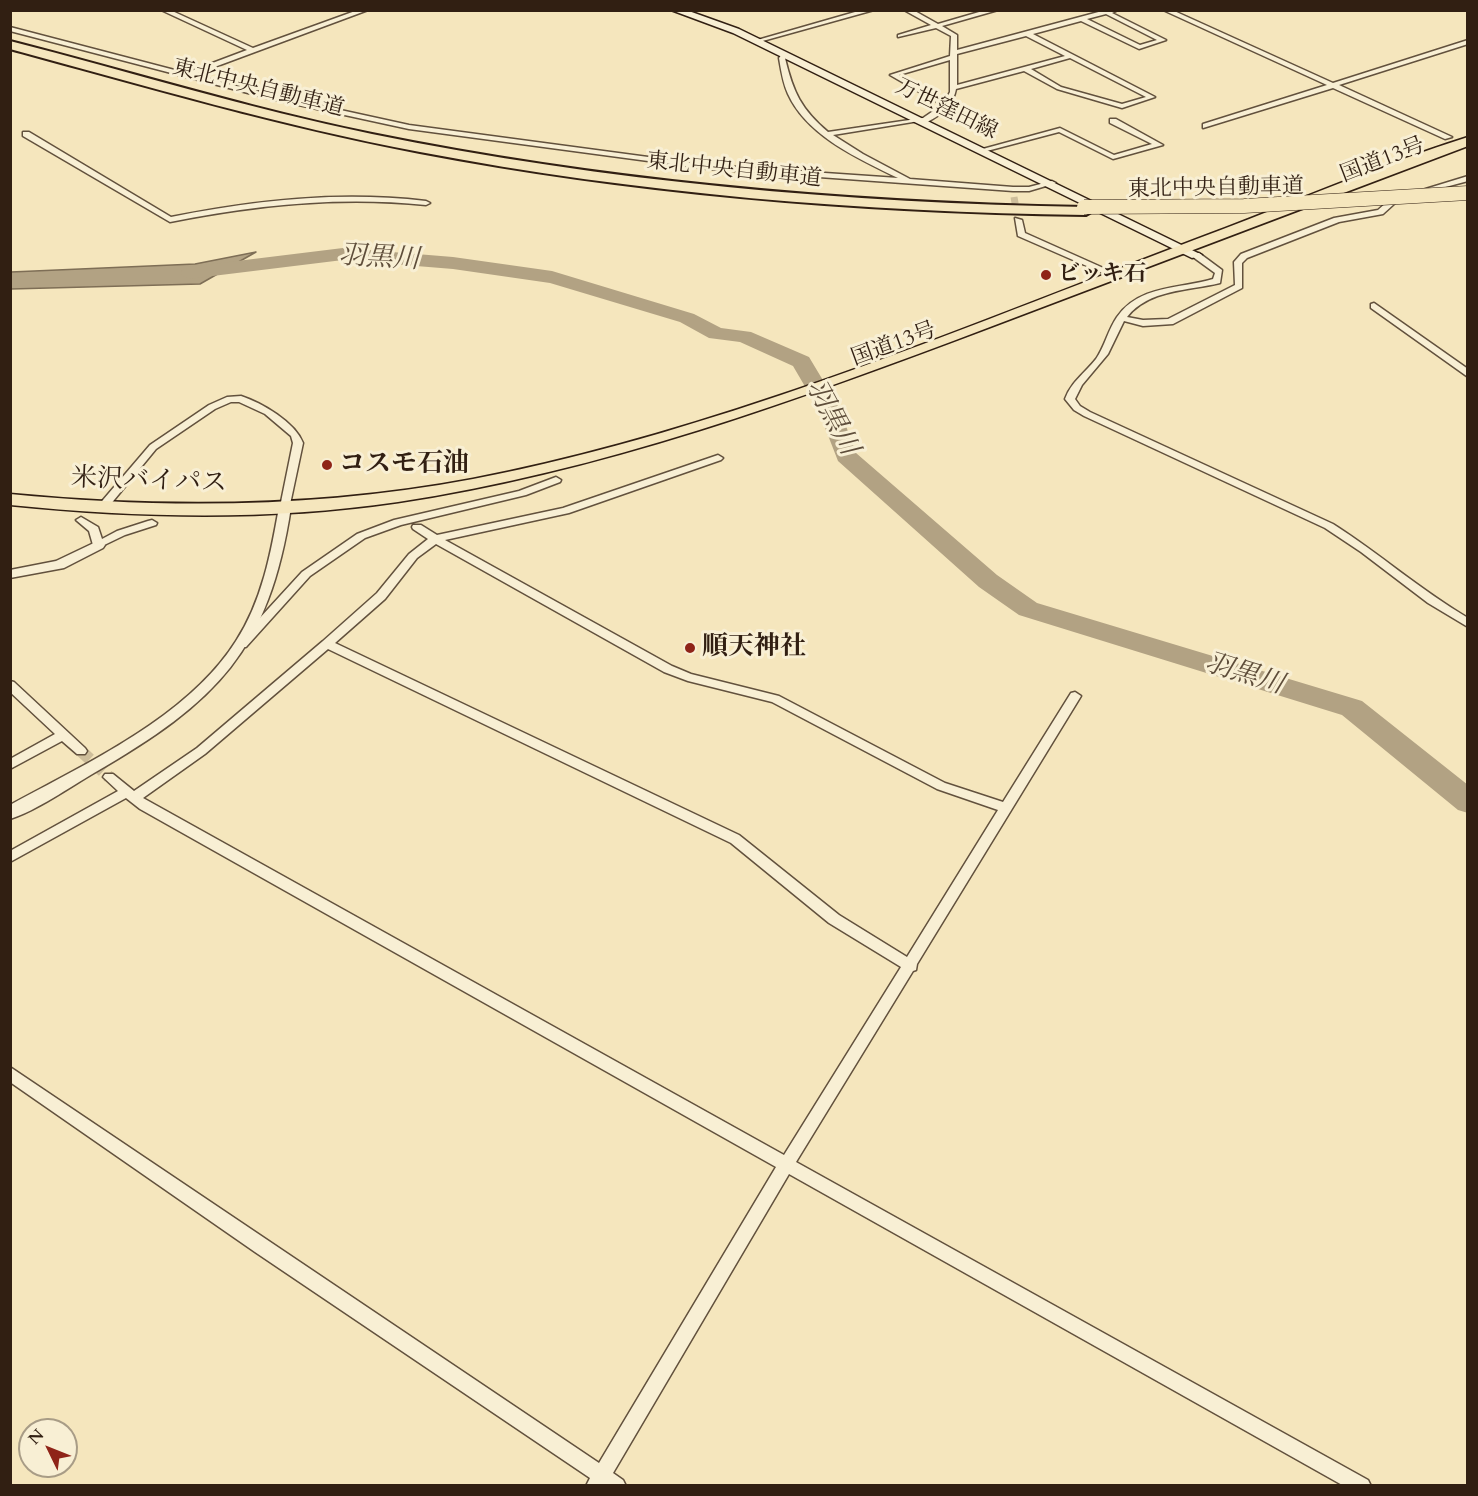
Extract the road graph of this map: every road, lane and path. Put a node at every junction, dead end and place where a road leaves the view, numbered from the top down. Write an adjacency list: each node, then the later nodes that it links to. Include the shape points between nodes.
1 (164, 10): 18 (street)
2 (365, 10): 18 (street)
3 (675, 10): 15 (main road, 万世窪田線)
4 (871, 10): 15 (street)
5 (907, 10): 10 (street)
6 (996, 10): 10 (street)
7 (1166, 10): 24 (street)
8 (1112, 12): 9 (street); 9 (street, via 1163,40 1139,46)
9 (1082, 19): 12 (street)
10 (936, 26): 13 (street); 20 (street, via 954,35)
11 (10, 29): 23 (street)
12 (1029, 34): 20 (street); 21 (street)
13 (900, 36)
14 (10, 40): 42 (highway, 東北中央自動車道, via 292,114 504,157 621,175 783,192)
15 (757, 41): 19 (main road, 万世窪田線)
16 (1467, 42): 24 (street)
17 (10, 45): 42 (highway, 東北中央自動車道, via 345,133 543,169 851,203 1002,211)
18 (254, 51): 23 (street)
19 (785, 54): 27 (main road, 万世窪田線); 31 (street, via 782,58 793,97)
20 (953, 55): 25 (street); 26 (street, via 893,75)
21 (1071, 56): 22 (street); 22 (street, via 1152,97 1122,106 1059,88)
22 (1026, 69): 25 (street)
23 (186, 75): 38 (street, via 327,111 409,127 708,167)
24 (1333, 86): 29 (street); 32 (street)
25 (953, 88): 26 (street)
26 (946, 104): 27 (street, via 944,109)
27 (921, 120): 31 (street); 34 (main road, 万世窪田線)
28 (1113, 121): 34 (street, via 1159,145 1113,157 1060,130)
29 (1206, 126)
30 (26, 134): 41 (street, via 170,220 276,201 345,198)
31 (826, 134): 38 (street)
32 (1448, 137)
33 (1467, 141): 44 (highway, 国道13号)
34 (983, 150): 37 (main road, 万世窪田線)
35 (1467, 153): 44 (highway, 国道13号)
36 (1467, 177): 47 (street, via 1402,194 1380,212 1337,220 1244,256 1238,262 1239,286 1170,322 1143,323)
37 (1052, 183): 38 (street, via 1014,193); 44 (main road, 万世窪田線)
38 (913, 184)
39 (1467, 193): 42 (highway, 東北中央自動車道, bridge, via 1244,206)
40 (1467, 198): 42 (highway, 東北中央自動車道, bridge, via 1244,211)
41 (426, 203)
42 (1085, 209)
43 (1018, 220): 45 (street, via 1021,234)
44 (1190, 252): 45 (highway, 国道13号); 47 (street, via 1219,272 1217,281 1151,295); 48 (highway, 国道13号)
45 (1114, 275): 48 (highway, 国道13号)
46 (1374, 306): 49 (street)
47 (1121, 318): 63 (street, via 1098,362 1072,390 1070,399 1077,408 1329,526 1366,550 1418,593)
48 (904, 361): 50 (highway, 国道13号)
49 (1467, 374)
50 (716, 427): 52 (highway, 国道13号); 56 (highway, 国道13号, via 520,474)
51 (718, 458): 60 (street, via 565,511)
52 (556, 480): 56 (highway, 国道13号, via 465,496); 65 (street, via 522,493 398,522 361,536 306,574)
53 (10, 499): 54 (highway, 米沢バイパス)
54 (101, 509): 56 (highway, 米沢バイパス); 56 (street, via 153,447 212,407 241,399 268,412 295,435 298,443)
55 (10, 513): 57 (highway, 米沢バイパス)
56 (284, 513): 58 (highway, 米沢バイパス); 65 (street, via 265,595)
57 (81, 520): 58 (highway, 米沢バイパス); 61 (street, via 94,529)
58 (152, 522): 61 (street)
59 (417, 527): 60 (street)
60 (435, 539): 64 (street, via 413,556 381,596); 73 (street, via 668,669 775,699 941,786)
61 (98, 545): 62 (street, via 59,566)
62 (10, 574)
63 (1467, 623)
64 (327, 644): 72 (street, via 201,751); 76 (street, via 735,839 834,919)
65 (239, 647): 74 (street, via 198,692 143,736)
66 (10, 685): 68 (street)
67 (1075, 696): 73 (street)
68 (64, 734): 69 (street); 70 (street)
69 (81, 751)
70 (10, 765)
71 (109, 777): 72 (street)
72 (130, 795): 75 (street); 78 (street)
73 (1005, 807): 76 (street)
74 (10, 813)
75 (10, 857)
76 (911, 966): 78 (street)
77 (10, 1073): 79 (street)
78 (786, 1165): 79 (street); 81 (street)
79 (598, 1480): 80 (street)
80 (617, 1485)
81 (1362, 1485)

